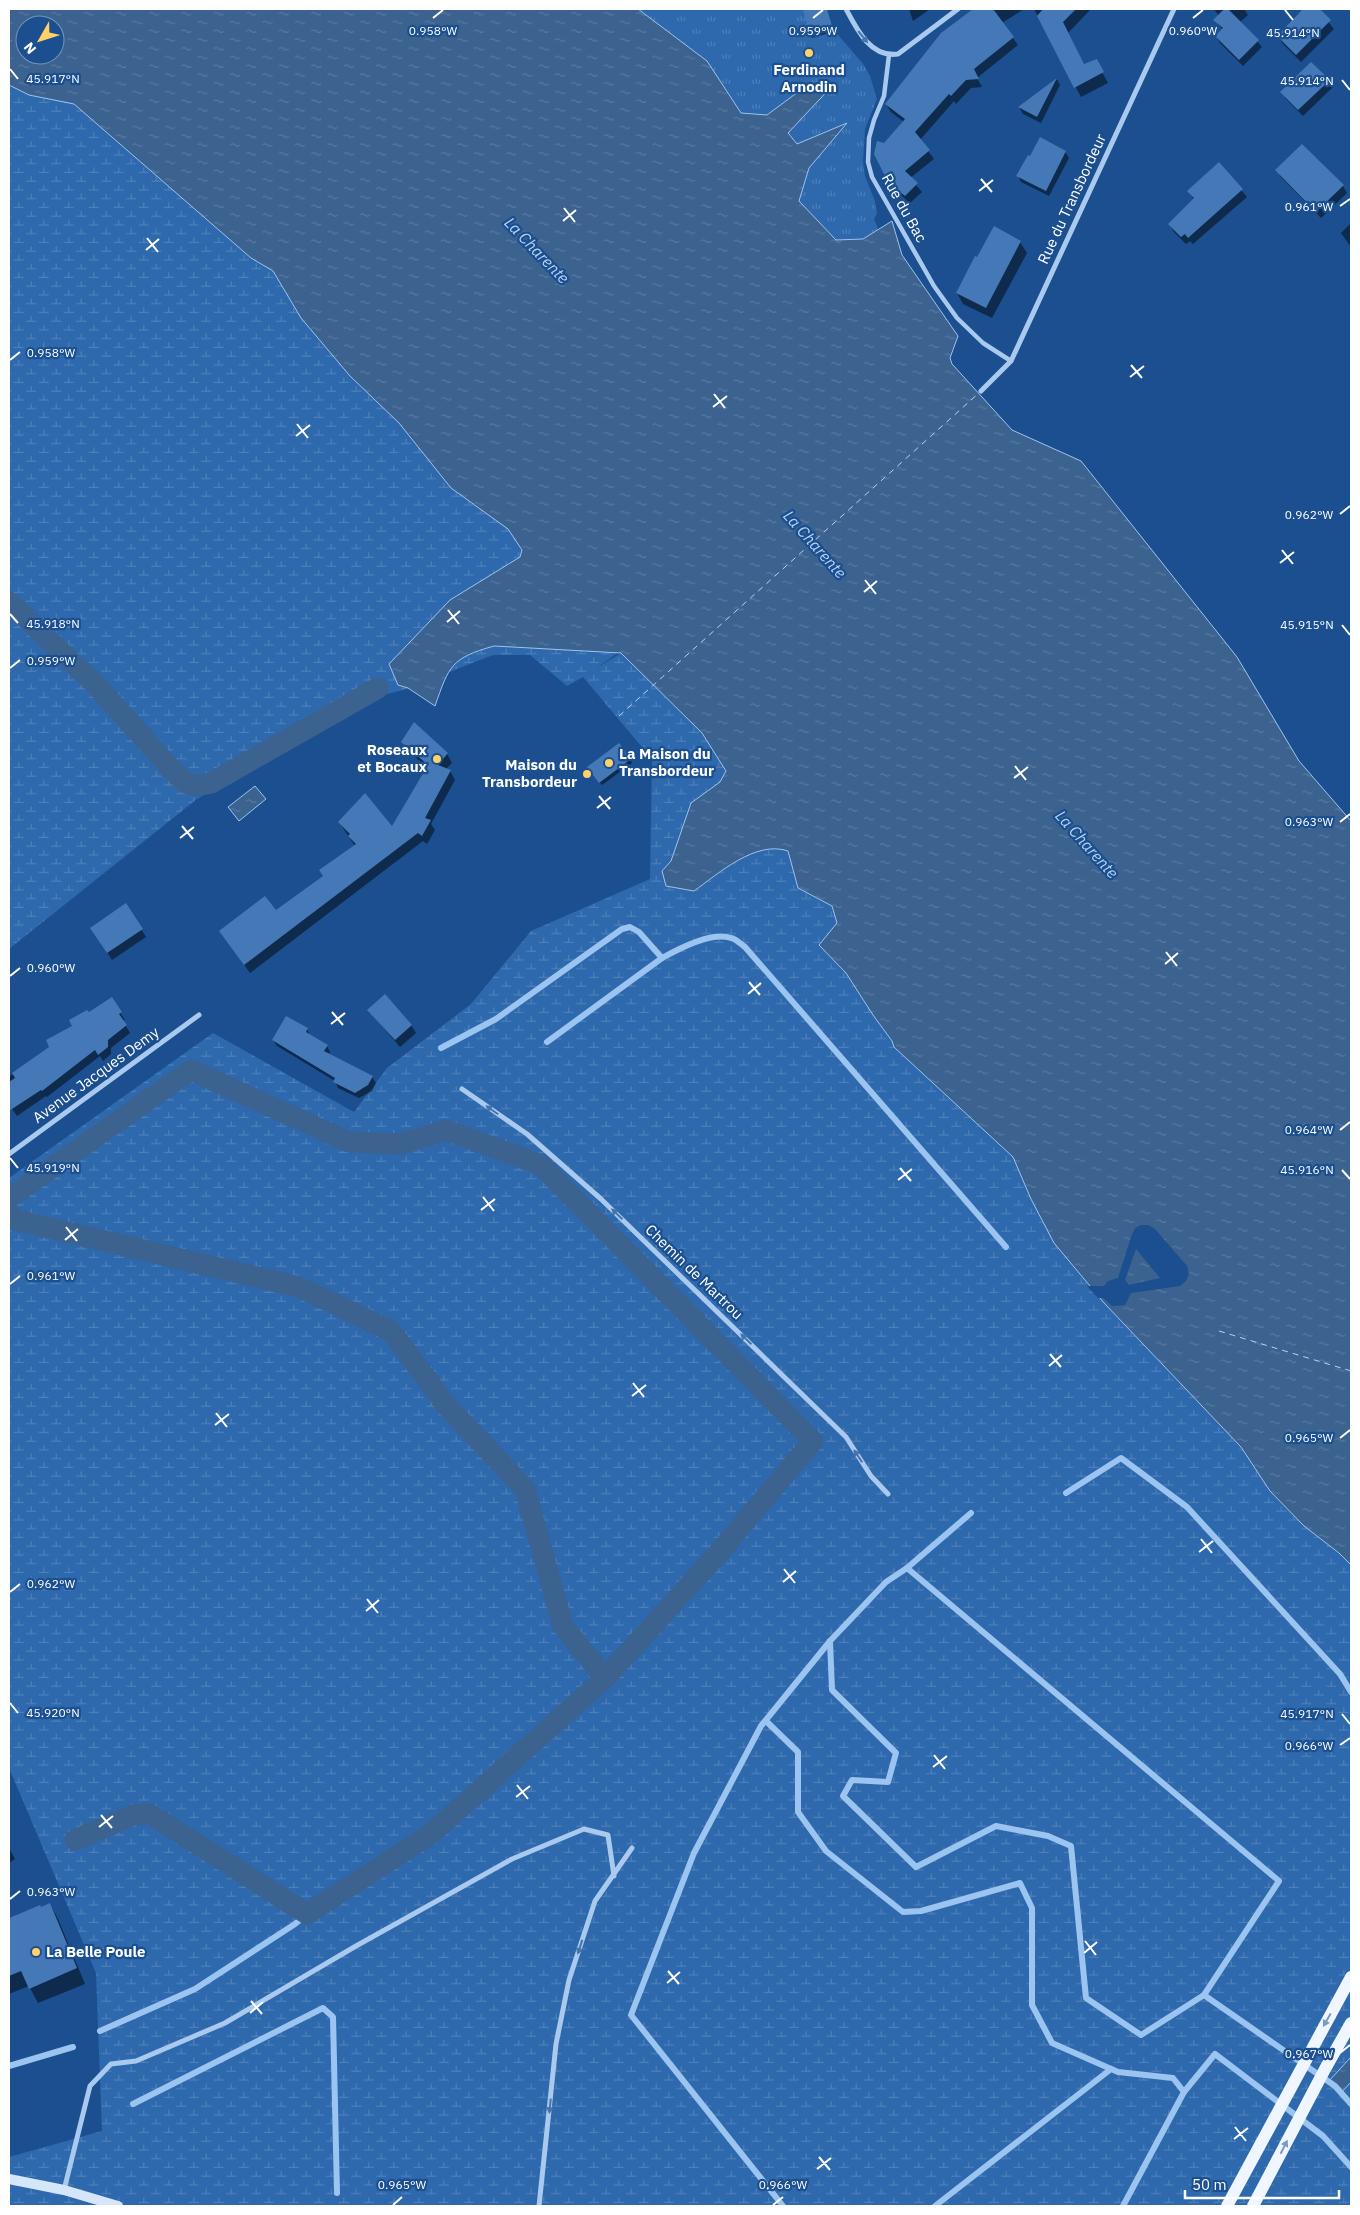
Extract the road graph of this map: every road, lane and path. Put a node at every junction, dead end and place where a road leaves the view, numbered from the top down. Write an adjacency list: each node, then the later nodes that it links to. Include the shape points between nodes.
1 (846, 9): 4 (street, one-way to 4, via 866,41)
2 (958, 9): 4 (street, via 898,54)
3 (1174, 9): 5 (street, Rue du Transbordeur)
4 (889, 56): 5 (street, Rue du Bac, via 884,96 869,138 868,162 872,177 930,280 957,318 983,343)
5 (1011, 361): 6 (street, Rue du Transbordeur)
6 (981, 391)
7 (199, 1015): 9 (street, Avenue Jacques Demy)
8 (462, 1089): 10 (street, Chemin de Martrou, one-way to 8, via 846,1437 601,1198 527,1134)
9 (9, 1154)
10 (888, 1494)
11 (632, 1848): 12 (street)
12 (614, 1876): 16 (street, via 608,1835 584,1829 512,1859 226,2023 136,2061 110,2064 90,2086); 18 (street, one-way to 18, via 595,1901 569,1980 556,2044)
13 (1351, 1977): 19 (main road, one-way to 19)
14 (1351, 2022): 20 (main road, one-way to 14)
15 (9, 2179): 16 (main road)
16 (64, 2190): 17 (main road)
17 (118, 2206)
18 (540, 2206)
19 (1227, 2206)
20 (1253, 2206)

